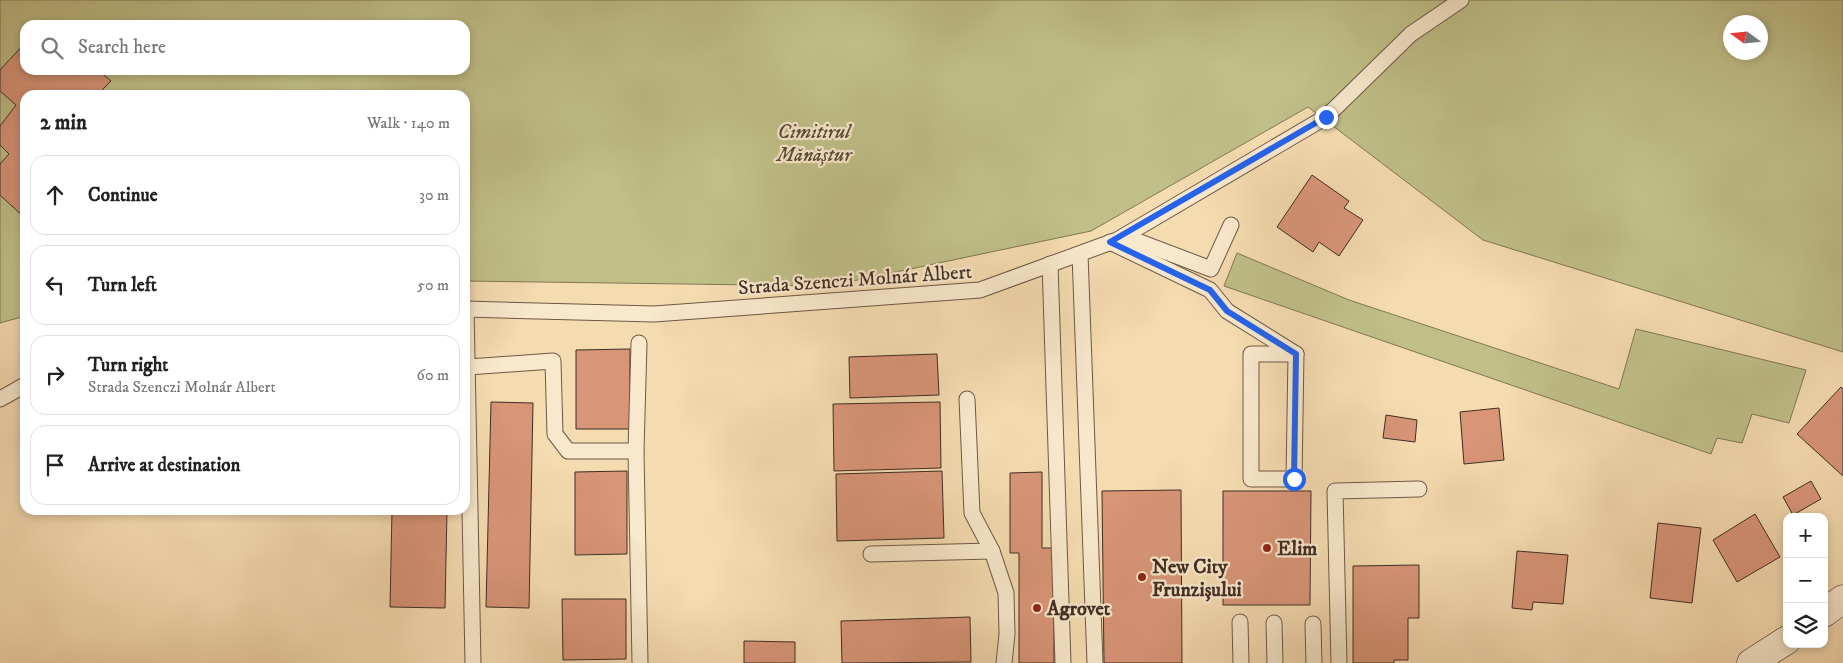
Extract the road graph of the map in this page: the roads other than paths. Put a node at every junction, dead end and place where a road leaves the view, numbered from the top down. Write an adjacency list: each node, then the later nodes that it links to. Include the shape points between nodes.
1 (1462, 0): 3 (lane, Strada Szenczi Molnár Albert, via 1410,34 1326,117)
2 (1231, 225): 3 (lane, via 1211,269)
3 (1117, 239): 4 (lane, Strada Szenczi Molnár Albert); 8 (lane, via 1210,290 1227,311)
4 (1080, 254): 5 (lane, Strada Szenczi Molnár Albert); 28 (lane)
5 (1050, 264): 6 (lane, Strada Szenczi Molnár Albert, via 980,290 654,314); 27 (lane)
6 (470, 308)
7 (639, 344): 13 (lane)
8 (1296, 354): 8 (lane, via 1294,479 1251,479 1251,354)
9 (470, 367): 13 (lane, via 553,361 555,434 568,451)
10 (20, 388): 12 (lane)
11 (967, 399): 16 (lane, via 972,513)
12 (0, 400)
13 (636, 451): 25 (lane)
14 (470, 485): 24 (lane)
15 (1419, 489): 32 (lane, via 1335,491)
16 (992, 551): 17 (lane); 26 (lane, via 1006,594)
17 (871, 554)
18 (1843, 599): 19 (main road)
19 (1828, 610)
20 (1240, 622): 29 (lane)
21 (1274, 623): 30 (lane)
22 (1313, 624): 31 (lane)
23 (1783, 643): 33 (main road)
24 (473, 663)
25 (640, 663)
26 (1004, 663)
27 (1063, 663)
28 (1095, 663)
29 (1241, 663)
30 (1275, 663)
31 (1314, 663)
32 (1339, 663)
33 (1751, 663)

